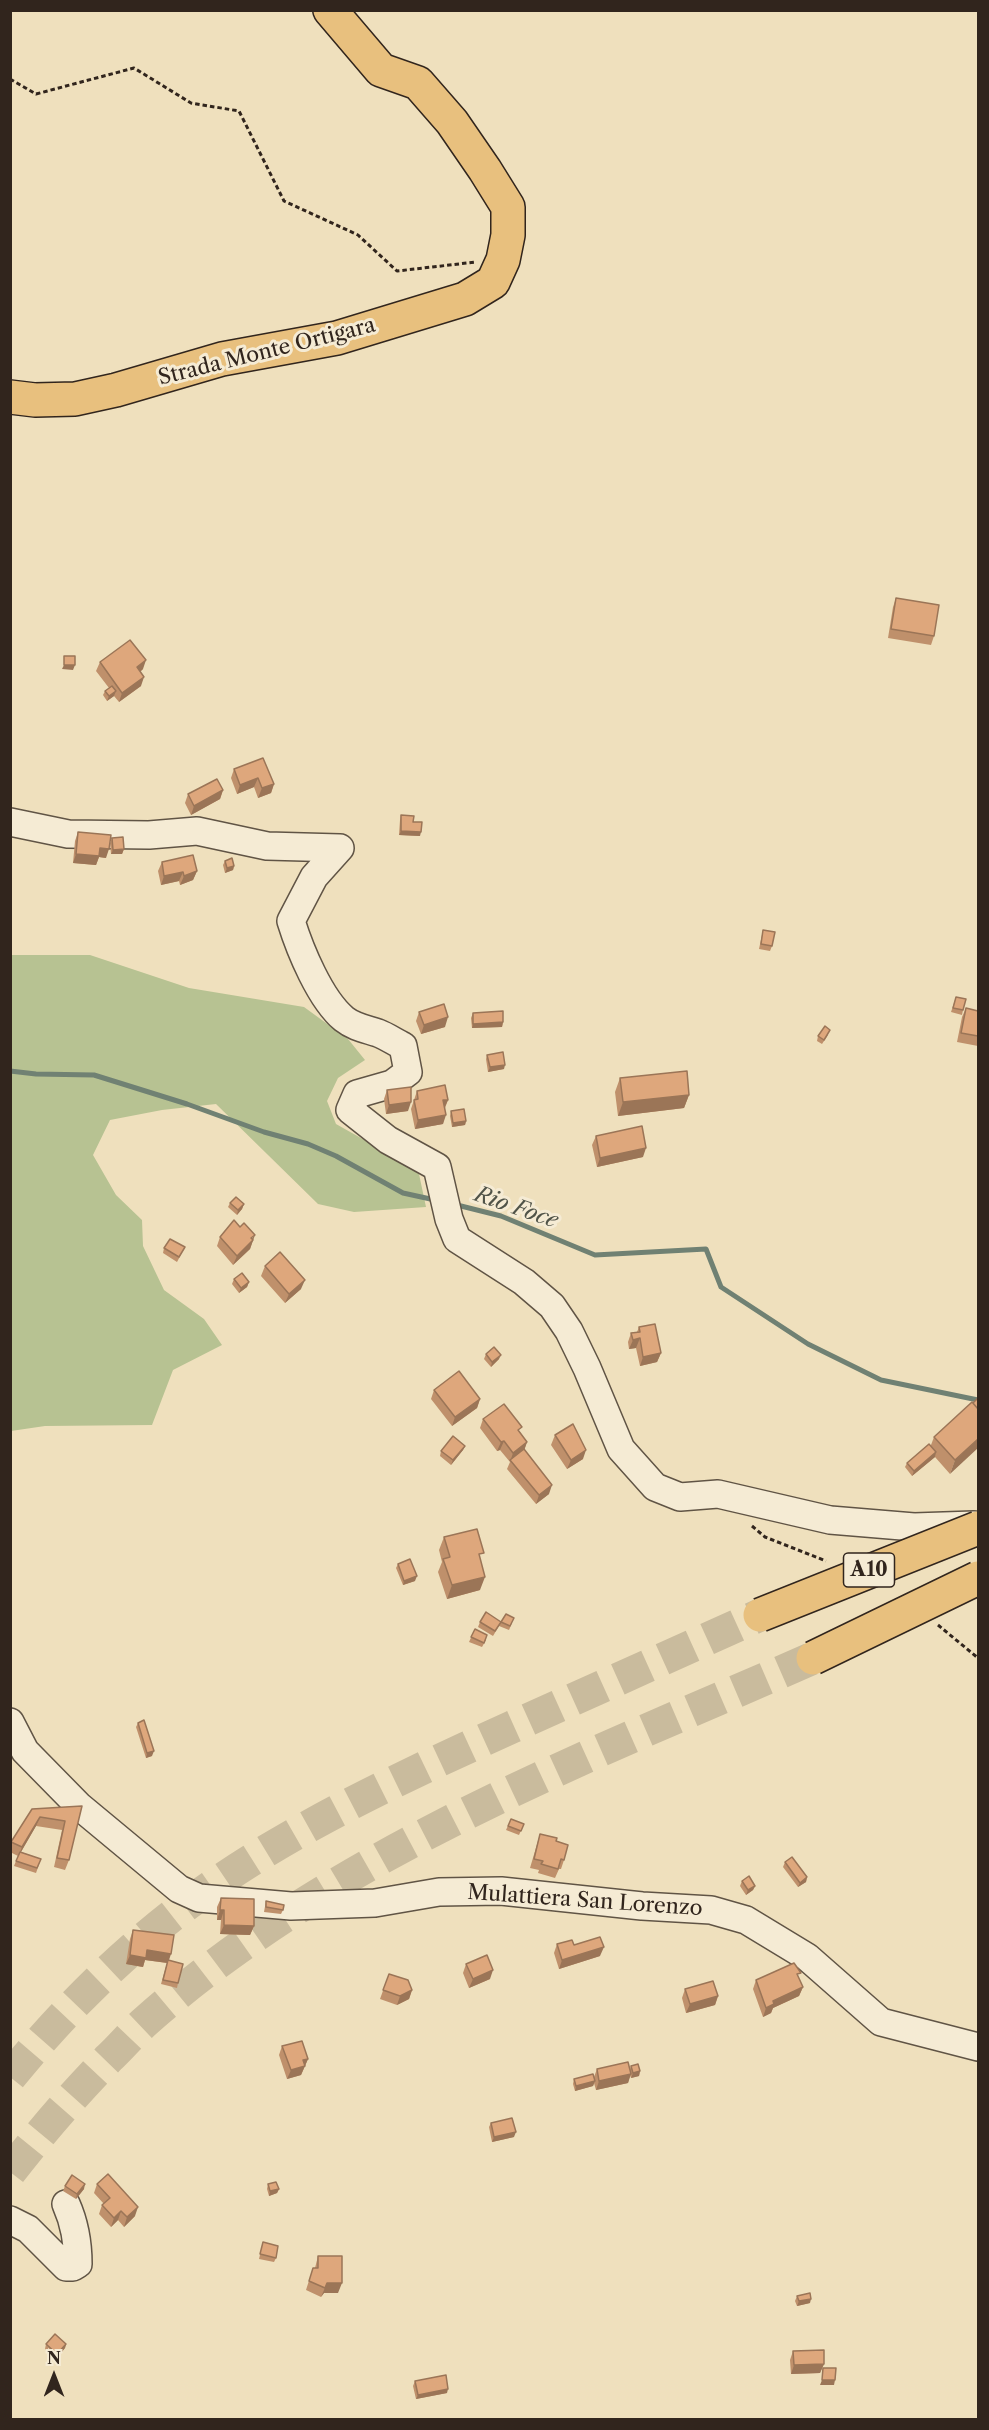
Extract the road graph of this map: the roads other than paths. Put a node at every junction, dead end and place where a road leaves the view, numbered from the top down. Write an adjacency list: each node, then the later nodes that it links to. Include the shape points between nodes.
1 (330, 10): 2 (main road, Strada Monte Ortigara, via 381,70 418,83 452,122 508,207 503,260 493,282 465,299 337,338 222,358 75,399)
2 (10, 397)
3 (10, 822): 4 (street, via 68,834 197,831 267,846 340,848 314,877 291,921 299,946 325,994 344,1018 403,1046 408,1072 392,1084 357,1094 350,1110 388,1140 437,1167 448,1219 457,1239 524,1282 552,1306 587,1368 621,1449 655,1487 680,1497 718,1494 830,1520 914,1527)
4 (978, 1526): 6 (main road, A10, bridge)
5 (978, 1578): 7 (main road, A10, bridge)
6 (760, 1615)
7 (813, 1658)
8 (10, 1722): 9 (street, Mulattiera San Lorenzo, via 25,1752 79,1806 179,1889 199,1898 291,1906 375,1904 439,1892 501,1891 711,1910 746,1920 807,1957 881,2022)
9 (978, 2047)
10 (66, 2204): 11 (street, via 78,2246 78,2264 73,2267 66,2267 28,2229)
11 (10, 2220)

